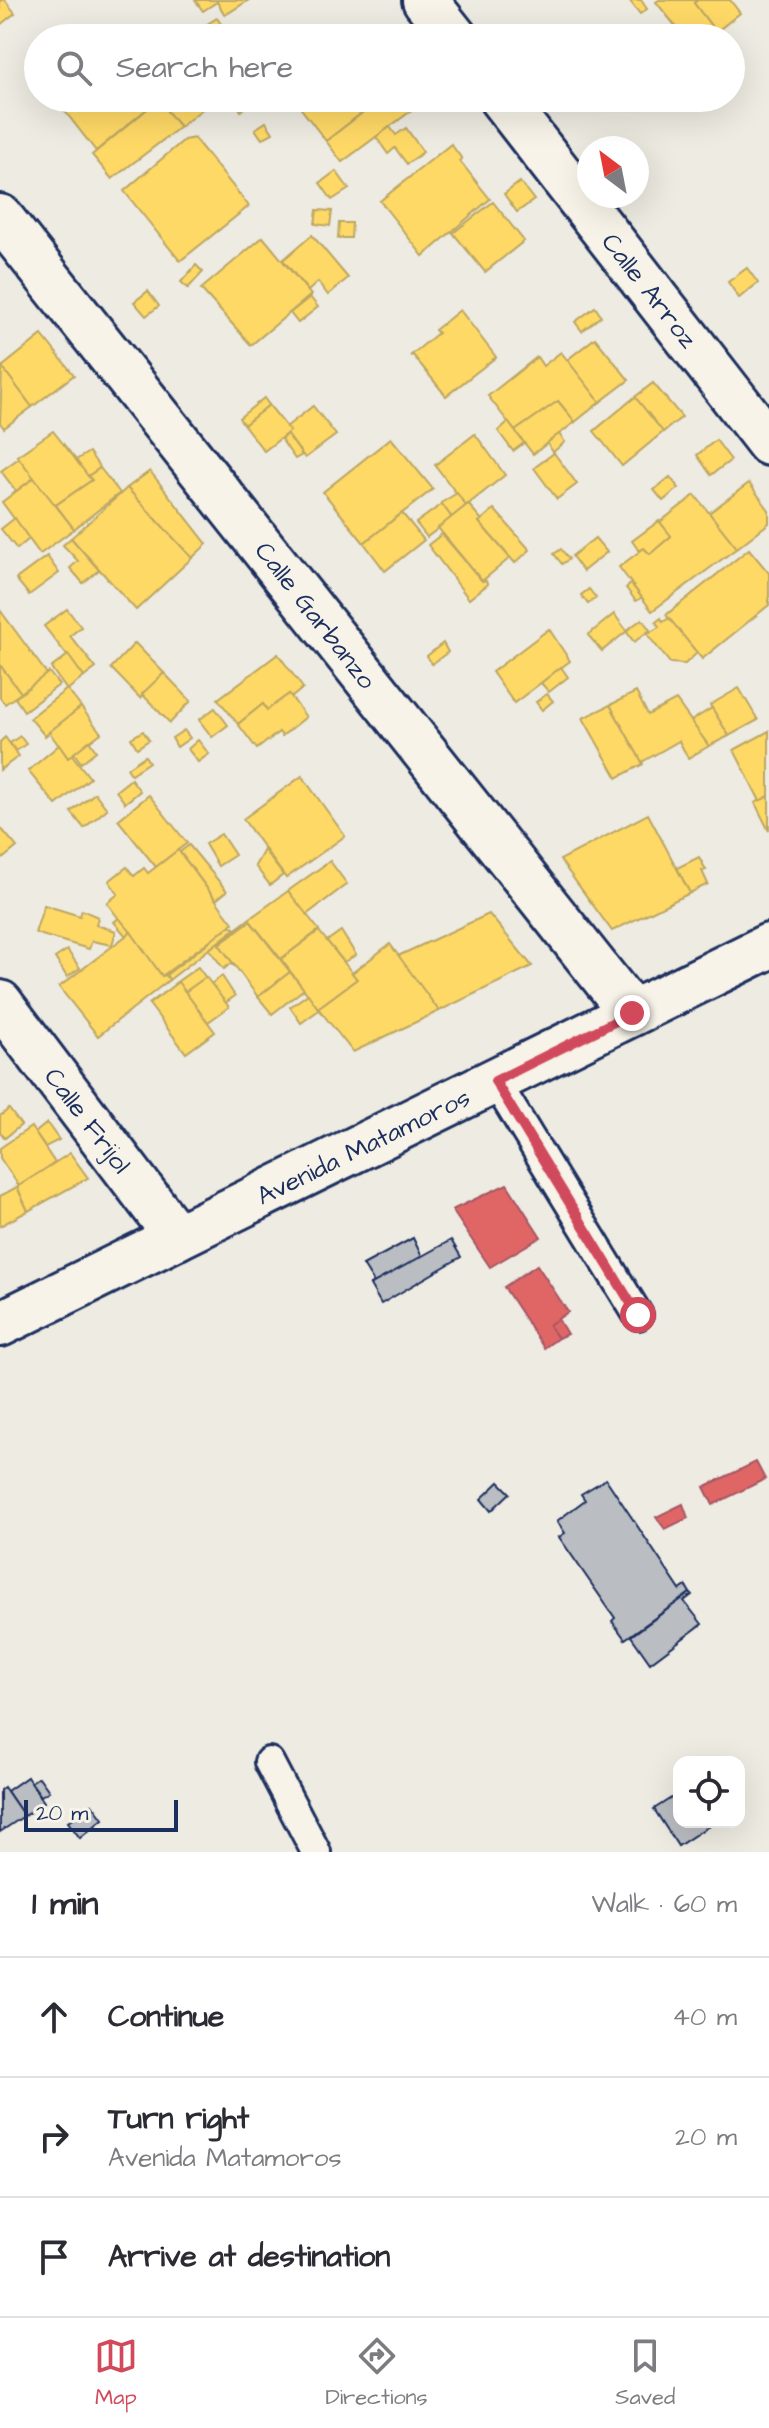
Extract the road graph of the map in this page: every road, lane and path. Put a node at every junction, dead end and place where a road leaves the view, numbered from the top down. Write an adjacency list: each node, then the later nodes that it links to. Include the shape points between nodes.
1 (425, 0): 2 (street)
2 (444, 24)
3 (512, 112): 5 (street, Calle Arroz)
4 (0, 217): 8 (street, Calle Garbanzo)
5 (769, 443)
6 (769, 946): 8 (street, Avenida Matamoros)
7 (0, 1003): 10 (street, Calle Frijol)
8 (632, 1013): 9 (street, Avenida Matamoros)
9 (495, 1081): 10 (street, Avenida Matamoros); 11 (lane)
10 (177, 1237): 12 (street, Avenida Matamoros)
11 (638, 1315)
12 (0, 1324)
13 (269, 1762): 14 (lane)
14 (316, 1852)

